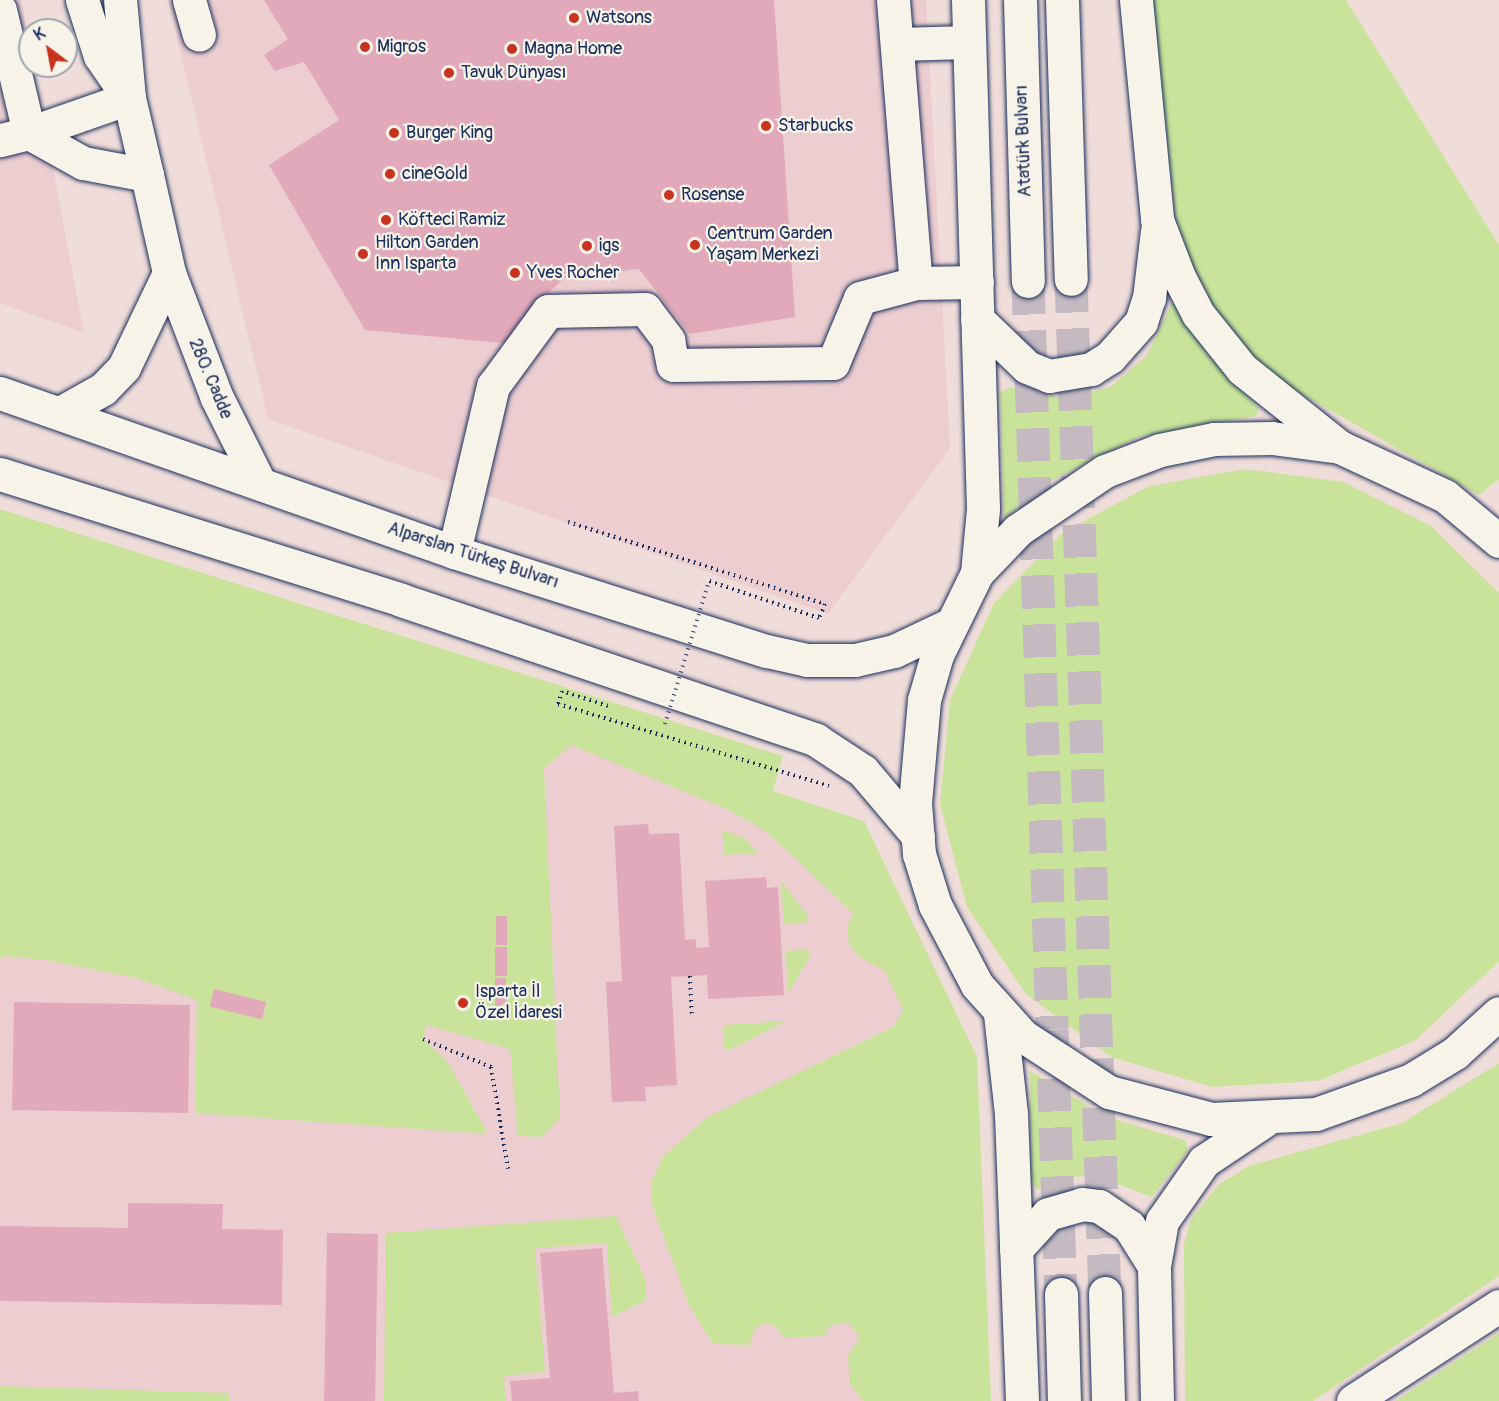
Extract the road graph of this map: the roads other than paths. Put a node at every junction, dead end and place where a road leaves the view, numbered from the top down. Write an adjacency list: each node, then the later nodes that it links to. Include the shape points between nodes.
1 (82, 0): 13 (main road, 280. Cadde, via 96,46)
2 (120, 0): 13 (main road, 280. Cadde)
3 (189, 0): 10 (main road)
4 (893, 0): 12 (main road)
5 (968, 0): 11 (main road)
6 (1020, 0): 19 (main road, Atatürk Bulvarı)
7 (1062, 0): 18 (main road)
8 (1136, 0): 16 (main road)
9 (0, 10): 14 (main road)
10 (199, 35)
11 (969, 42): 12 (main road); 20 (main road)
12 (897, 44): 21 (main road)
13 (129, 98): 14 (main road); 15 (main road, 280. Cadde)
14 (14, 136): 15 (main road, via 83,163)
15 (147, 175): 17 (main road, 280. Cadde)
16 (1158, 220): 22 (main road, via 1149,298 1141,322 1110,357 1091,369 1048,376 1027,368); 25 (main road, via 1179,277 1219,343 1270,396)
17 (168, 273): 24 (main road, via 123,367 103,389); 27 (main road, 280. Cadde, via 217,398)
18 (1071, 279)
19 (1028, 281)
20 (977, 282): 21 (main road); 22 (main road)
21 (916, 283): 29 (main road, via 860,298 833,363 673,365 668,340 645,309 548,311 493,386)
22 (977, 320): 30 (main road, via 983,508)
23 (0, 393): 24 (main road, Alparslan Türkeş Bulvarı)
24 (62, 412): 27 (main road, Alparslan Türkeş Bulvarı)
25 (1340, 447): 28 (main road, via 1445,496); 30 (main road, via 1272,438 1214,439 1160,450 1105,471 1059,498)
26 (0, 474): 32 (main road, via 401,600 816,740 863,771)
27 (259, 482): 29 (main road, Alparslan Türkeş Bulvarı)
28 (1499, 542)
29 (454, 552): 31 (main road, Alparslan Türkeş Bulvarı, via 807,660 873,657)
30 (977, 573): 31 (main road)
31 (951, 624): 32 (main road, via 924,700 915,752)
32 (918, 836): 34 (main road, via 935,905 955,950)
33 (1499, 1013): 35 (main road, via 1455,1053 1411,1080 1316,1114)
34 (1000, 1014): 35 (main road, via 1065,1067 1110,1092 1211,1119); 36 (main road)
35 (1264, 1120): 37 (main road, via 1203,1161 1185,1182 1162,1221)
36 (1016, 1249): 37 (main road, via 1048,1214 1082,1204 1099,1206 1129,1226); 41 (main road)
37 (1154, 1266): 44 (main road)
38 (1105, 1293): 43 (main road)
39 (1060, 1294): 42 (main road)
40 (1499, 1306): 45 (main road)
41 (1022, 1401)
42 (1064, 1401)
43 (1108, 1401)
44 (1157, 1401)
45 (1353, 1401)

